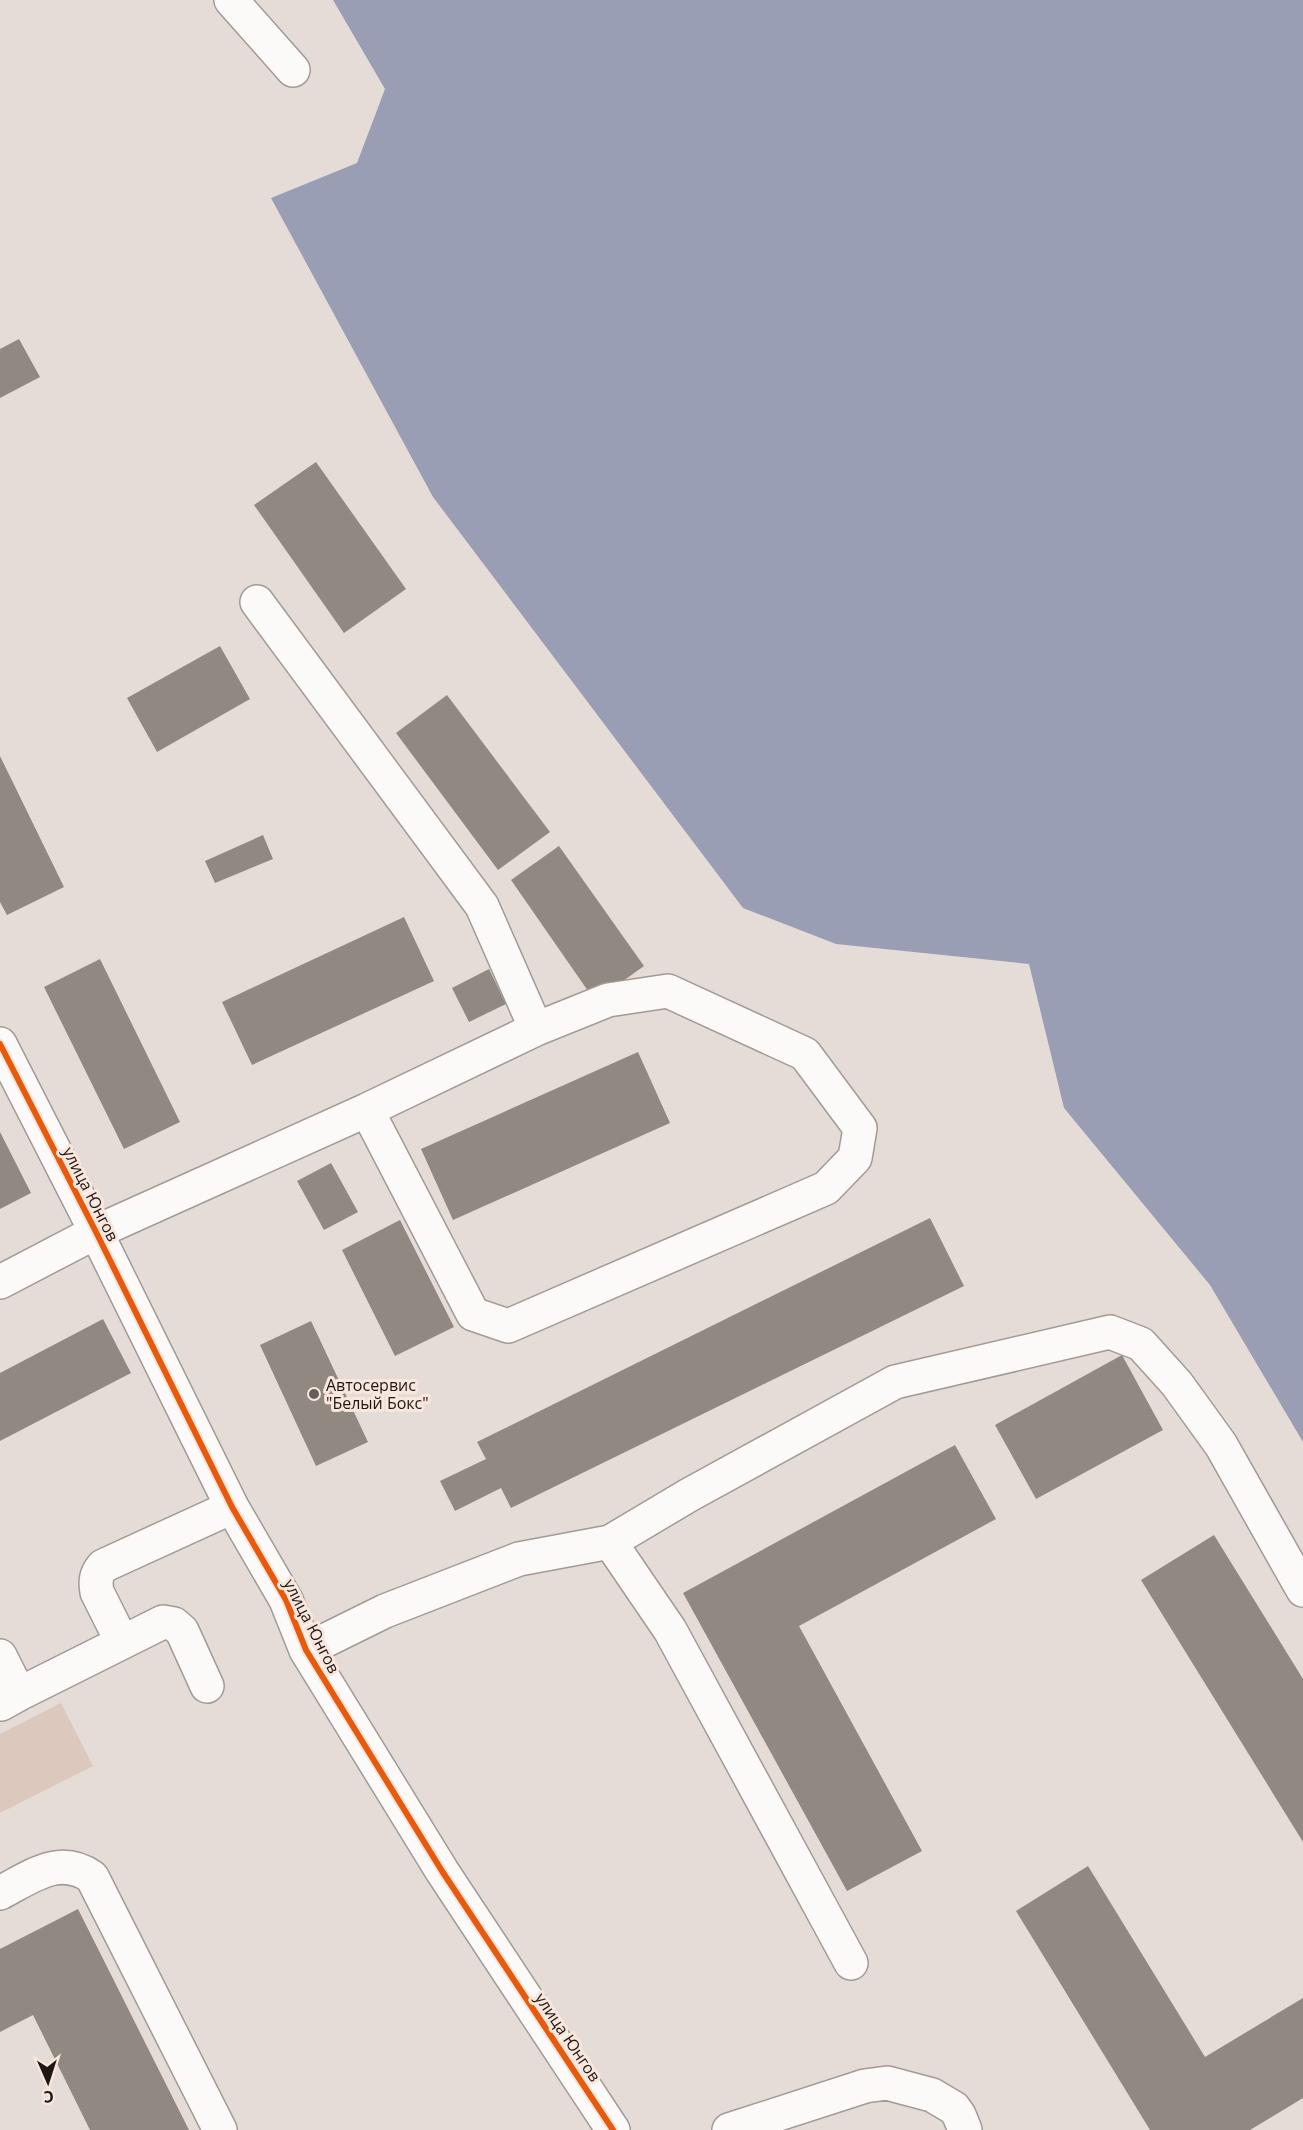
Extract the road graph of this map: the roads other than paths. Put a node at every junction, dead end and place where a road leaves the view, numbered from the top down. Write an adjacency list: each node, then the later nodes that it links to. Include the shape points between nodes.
1 (231, 0): 2 (street)
2 (293, 70)
3 (257, 602): 4 (street, via 482,906)
4 (536, 1029): 6 (street); 6 (street, via 608,999 668,991 805,1054 860,1128 855,1158 826,1188 507,1326 472,1314)
5 (0, 1044): 7 (street, улица Юнгов)
6 (367, 1110): 7 (street)
7 (96, 1232): 8 (street); 9 (street, улица Юнгов)
8 (0, 1282)
9 (232, 1507): 12 (street, via 103,1566 97,1573 97,1592); 13 (street, улица Юнгов, via 286,1600)
10 (610, 1542): 11 (street, via 895,1382 1110,1332 1141,1344 1177,1384 1221,1445); 13 (street, via 519,1559 385,1611); 18 (street, via 670,1630)
11 (1303, 1590)
12 (122, 1642): 15 (street, via 163,1622 174,1624 182,1631); 16 (street)
13 (306, 1650): 20 (street, улица Юнгов, via 442,1871)
14 (0, 1656): 16 (street)
15 (207, 1686)
16 (10, 1699)
17 (0, 1893): 19 (street, via 46,1870 81,1869 93,1877)
18 (851, 1963)
19 (220, 2130)
20 (614, 2130)
21 (729, 2130): 22 (street, via 865,2086 887,2083 932,2095 954,2108)
22 (965, 2130)

